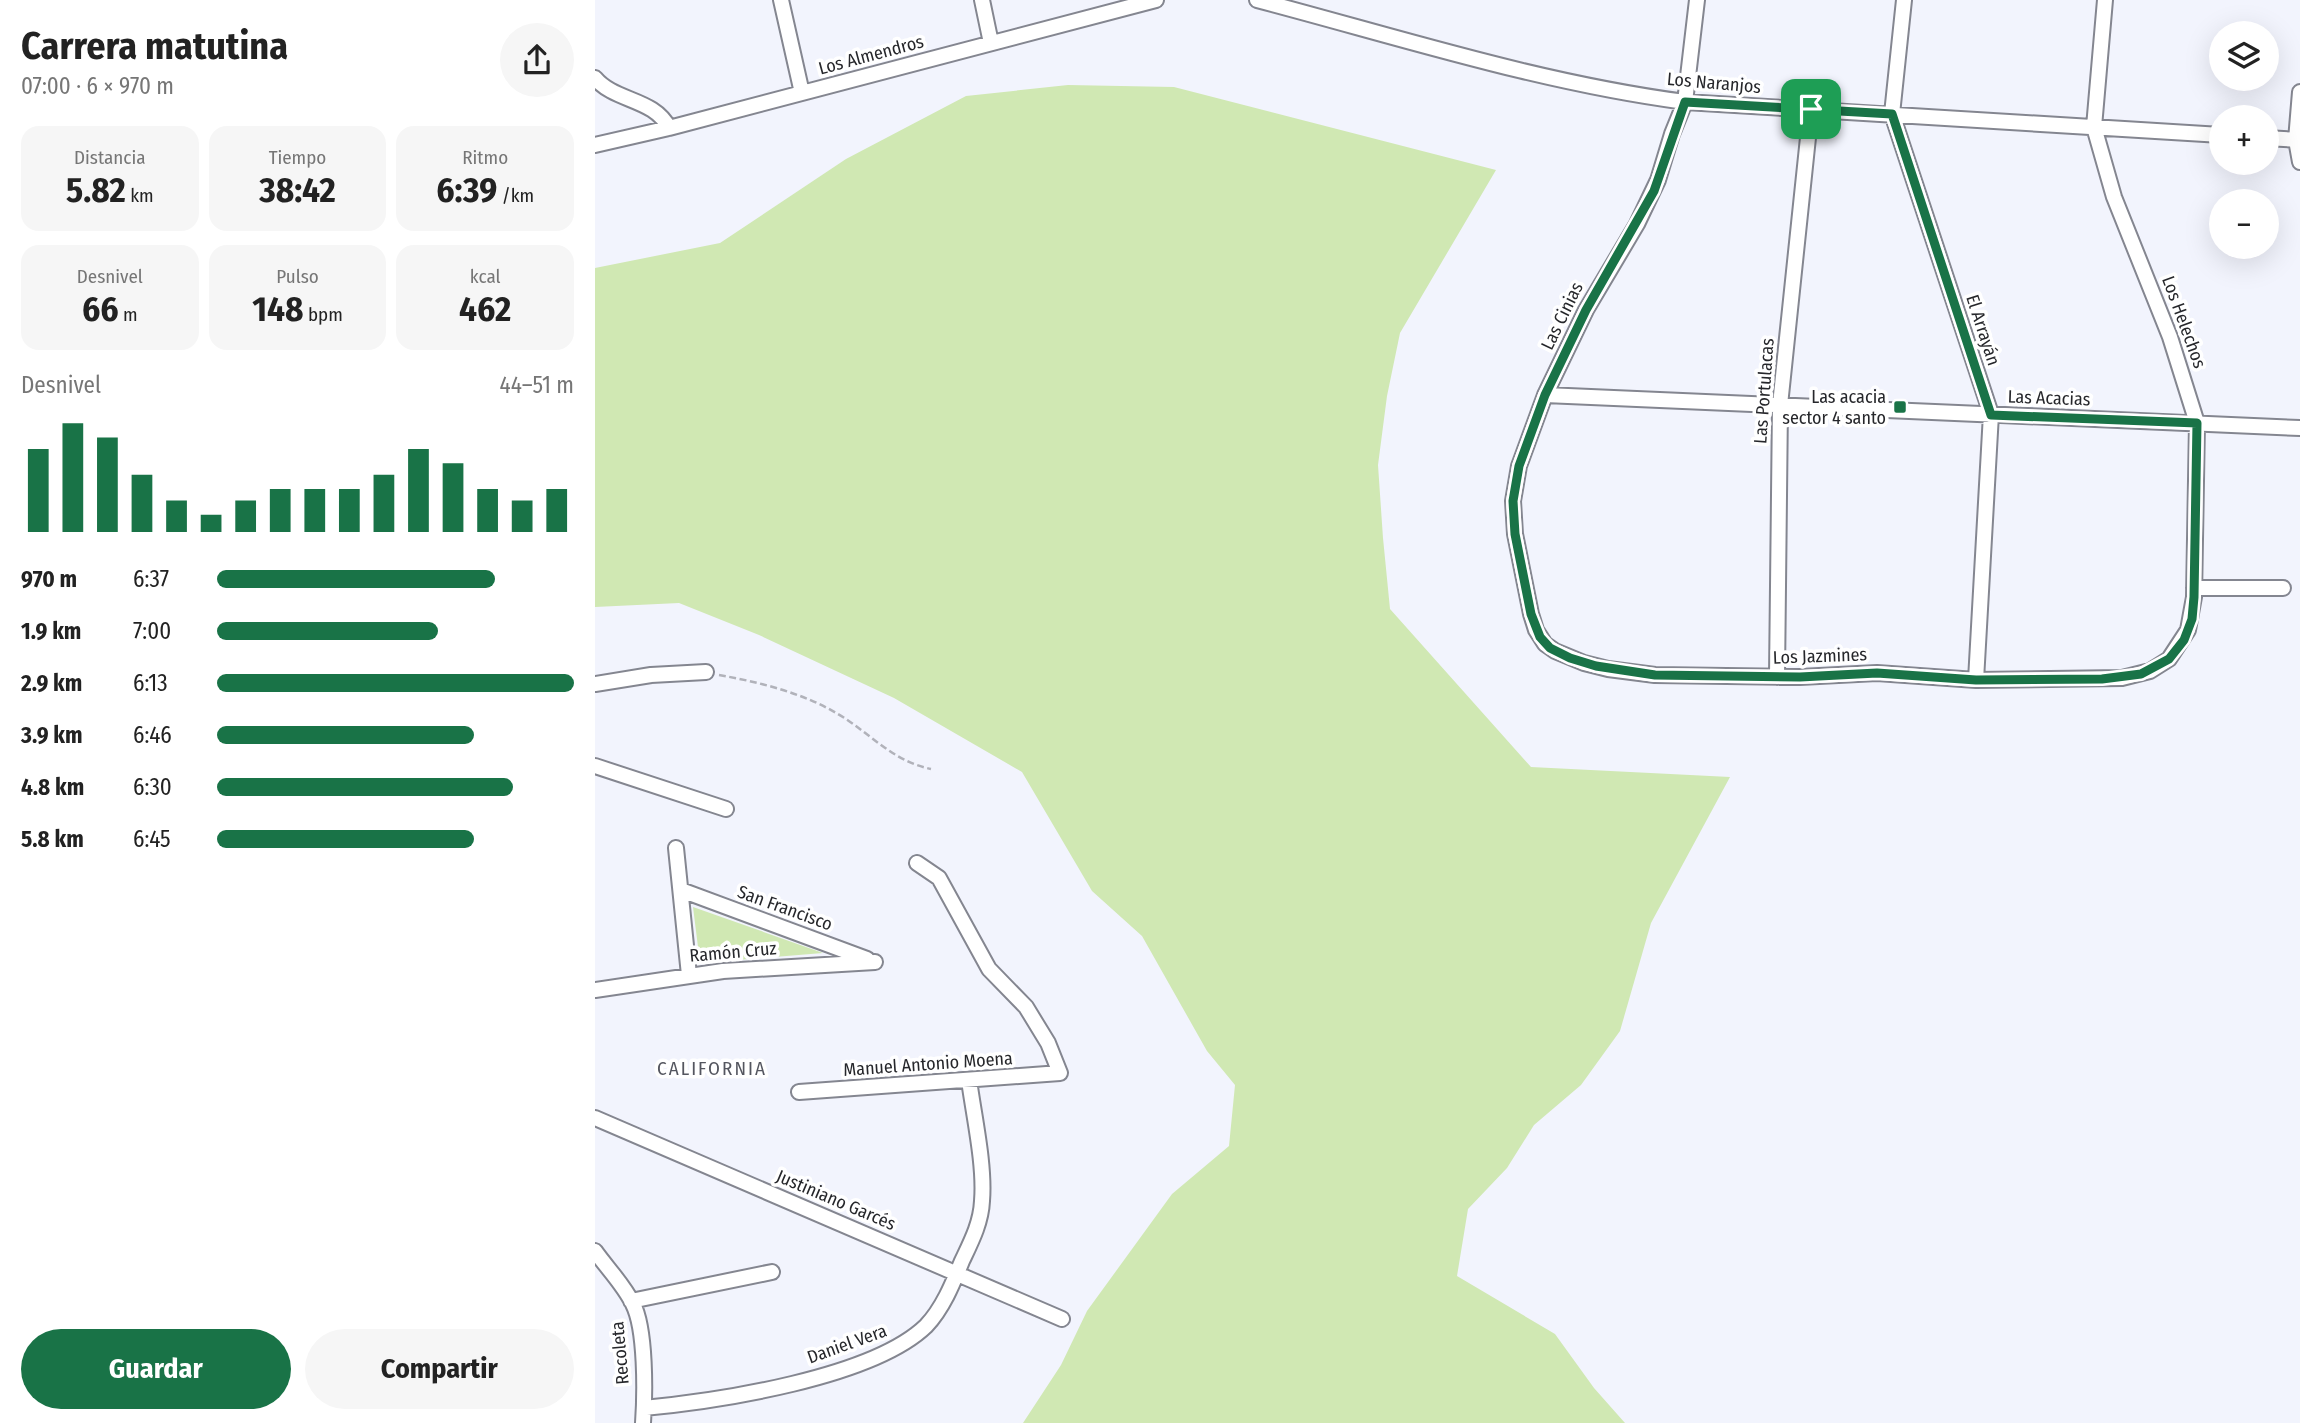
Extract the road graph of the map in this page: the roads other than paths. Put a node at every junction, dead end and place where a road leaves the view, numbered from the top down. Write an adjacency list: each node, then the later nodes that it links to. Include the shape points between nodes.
1 (781, 0): 11 (street)
2 (982, 0): 8 (street)
3 (1156, 0): 8 (street, Los Almendros)
4 (1257, 0): 12 (street, Los Naranjos, via 1545,76)
5 (1697, 0): 12 (street, Las Cinias)
6 (1904, 0): 14 (street, El Arrayán)
7 (2105, 0): 15 (street, Los Helechos)
8 (991, 43): 11 (street, Los Almendros)
9 (595, 78): 16 (street, via 613,92 653,109)
10 (2300, 92): 19 (street)
11 (802, 93): 16 (street, Los Almendros)
12 (1685, 102): 13 (street, Los Naranjos); 22 (street, Las Cinias, via 1648,202 1600,284)
13 (1811, 109): 14 (street, Los Naranjos); 23 (street, Las Portulacas)
14 (1892, 114): 15 (street, Los Naranjos); 24 (street, El Arrayán)
15 (2094, 127): 17 (street, Los Naranjos); 25 (street, Los Helechos, via 2113,197 2171,337)
16 (669, 128): 20 (street, Los Almendros)
17 (2209, 134)
18 (2279, 139): 19 (street)
19 (2298, 140): 21 (street)
20 (595, 145)
21 (2300, 162)
22 (1545, 395): 23 (street, Las Acacias); 29 (street, Las Cinias, via 1519,466 1513,501 1533,622)
23 (1780, 405): 24 (street, Las Acacias); 32 (street, Las Portulacas)
24 (1991, 415): 25 (street, Las Acacias); 33 (street, El Arrayán)
25 (2197, 423): 26 (street, Las Acacias); 27 (street, Los Helechos)
26 (2300, 428)
27 (2194, 588): 28 (street); 30 (street, Los Helechos, via 2188,630)
28 (2283, 588)
29 (1555, 651): 32 (street, Los Jazmines, via 1631,673)
30 (2169, 659): 33 (street, Los Jazmines, via 2122,678)
31 (706, 672): 34 (street, via 651,674)
32 (1777, 677): 33 (street, Los Jazmines, via 1877,673)
33 (1976, 680)
34 (595, 684)
35 (595, 766): 36 (street)
36 (726, 809)
37 (676, 848): 39 (street)
38 (917, 863): 43 (street, Manuel Antonio Moena, via 939,878 989,969 1026,1007 1060,1073)
39 (681, 890): 40 (street, San Francisco); 41 (street)
40 (875, 962): 41 (street, Ramón Cruz)
41 (689, 975): 42 (street, Ramón Cruz)
42 (595, 990)
43 (969, 1080): 44 (street, Manuel Antonio Moena); 48 (street, Daniel Vera, via 982,1203 977,1228)
44 (799, 1093)
45 (595, 1118): 48 (street, Justiniano Garcés)
46 (595, 1251): 49 (street, Recoleta)
47 (772, 1272): 49 (street)
48 (957, 1273): 50 (street, Justiniano Garcés); 51 (street, Daniel Vera, via 933,1318 892,1349 782,1386)
49 (631, 1301): 51 (street, Recoleta, via 639,1324)
50 (1062, 1319)
51 (643, 1415)

